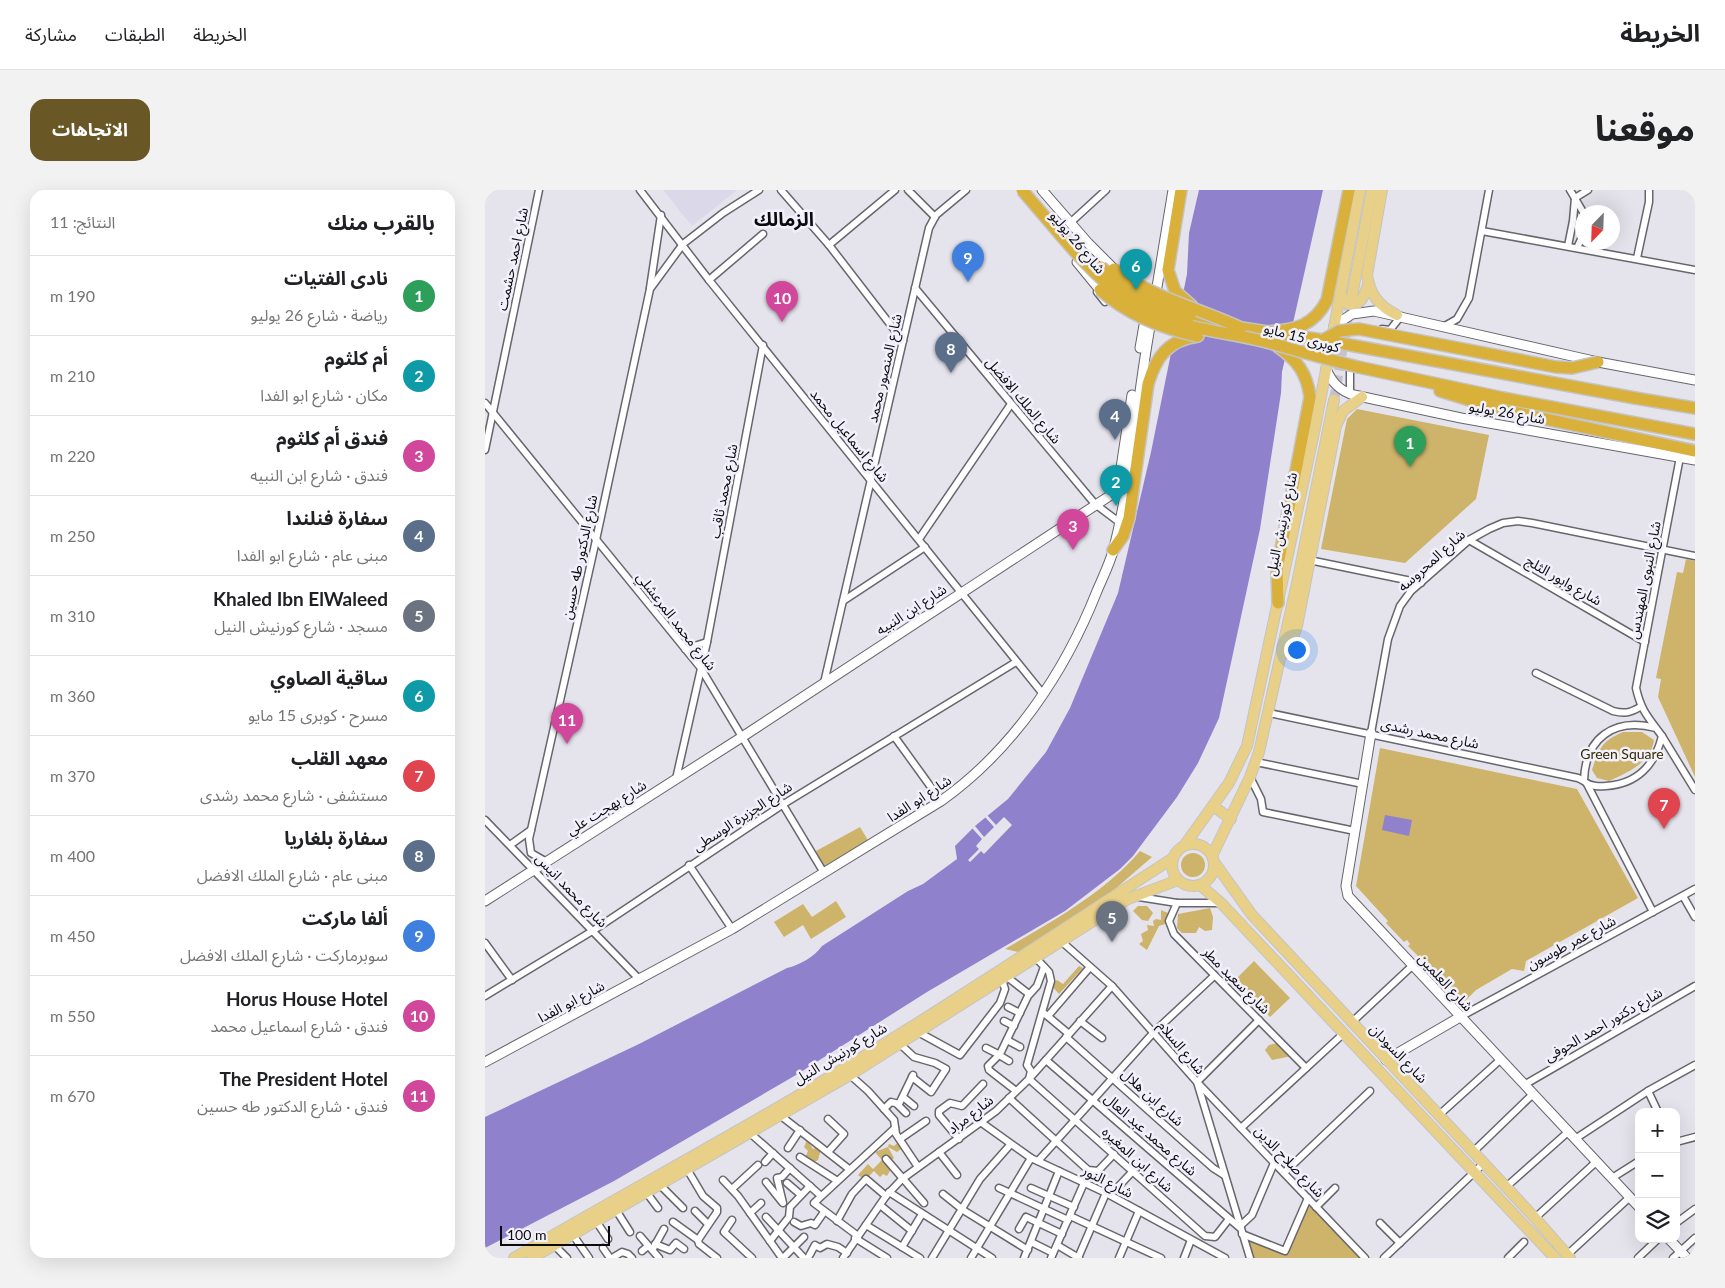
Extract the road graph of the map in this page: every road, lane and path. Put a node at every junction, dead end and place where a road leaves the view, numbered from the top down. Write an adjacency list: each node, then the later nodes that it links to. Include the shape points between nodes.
1 (539, 190): 72 (street, شارع احمد حشمت)
2 (640, 190): 26 (street, شارع اسماعيل محمد)
3 (759, 190): 30 (street, شارع الدكتور طه حسين)
4 (781, 190): 31 (street)
5 (895, 190): 31 (street)
6 (908, 190): 25 (street)
7 (966, 190): 25 (street, شارع المنصور محمد)
8 (1015, 190): 42 (street, شارع 26 يوليو)
9 (1022, 190): 53 (highway, كوبرى 15 مايو, bridge, via 1094,271 1126,299 1176,323)
10 (1032, 190): 53 (highway, كوبرى 15 مايو, bridge, via 1100,266 1135,294 1176,312)
11 (1042, 190): 27 (street, شارع 26 يوليو)
12 (1106, 190): 27 (street)
13 (1173, 190): 61 (street)
14 (1181, 190): 46 (highway, bridge, via 1169,278 1179,297)
15 (1349, 190): 43 (highway)
16 (1360, 190): 43 (main road, شارع كورنيش النيل)
17 (1372, 190): 44 (main road)
18 (1382, 190): 39 (main road, via 1367,275)
19 (1489, 190): 28 (street)
20 (1570, 190): 23 (street)
21 (1588, 190): 23 (street)
22 (1650, 192): 35 (street)
23 (1575, 198): 24 (street); 32 (street)
24 (1579, 205)
25 (935, 217): 40 (street, شارع المنصور محمد, via 929,228)
26 (662, 218): 30 (street, شارع اسماعيل محمد); 41 (street, شارع الدكتور طه حسين)
27 (1070, 223): 36 (street, شارع 26 يوليو)
28 (1482, 231): 32 (street); 50 (street, via 1466,306 1457,319)
29 (763, 234): 38 (street)
30 (683, 244): 38 (street, شارع اسماعيل محمد); 41 (street, شارع الدكتور طه حسين)
31 (829, 245): 56 (street)
32 (1568, 246): 33 (street)
33 (1575, 248)
34 (1589, 250): 35 (street)
35 (1637, 258): 37 (street)
36 (1115, 269): 46 (highway, bridge, via 1147,290)
37 (1695, 270)
38 (709, 280): 58 (street, شارع اسماعيل محمد)
39 (1369, 285): 43 (main road, via 1356,304 1345,303); 47 (main road, via 1379,304)
40 (915, 288): 56 (street, شارع المنصور محمد); 70 (street, شارع الملك الافضل)
41 (649, 289): 82 (street, شارع الدكتور طه حسين)
42 (1100, 290): 45 (street, via 1096,293); 54 (highway, bridge, via 1118,305 1149,322)
43 (1334, 293): 48 (main road, شارع كورنيش النيل); 52 (highway, via 1313,321 1289,331)
44 (1352, 296)
45 (1105, 302)
46 (1200, 312): 53 (highway, bridge)
47 (1399, 315): 48 (street, via 1363,311); 50 (street); 51 (street, via 1389,330)
48 (1334, 326): 62 (main road, شارع كورنيش النيل)
49 (1351, 327): 55 (highway, bridge); 59 (street, bridge); 60 (highway, bridge, via 1556,367 1572,368)
50 (1443, 327): 60 (street)
51 (1381, 329)
52 (1267, 332): 53 (highway, كوبرى 15 مايو); 55 (highway, كوبرى 15 مايو)
53 (1241, 333): 54 (highway, via 1226,339); 57 (highway, كوبرى 15 مايو, bridge)
54 (1198, 336): 85 (highway, via 1181,340 1166,349 1153,366 1129,518 1123,536)
55 (1323, 340): 59 (highway, كوبرى 15 مايو, bridge)
56 (903, 341): 78 (street, شارع المنصور محمد)
57 (1273, 343): 65 (highway, كوبرى 15 مايو, bridge, via 1343,364); 92 (highway, bridge, via 1292,356 1309,386 1309,409 1277,570)
58 (763, 345): 78 (street, شارع اسماعيل محمد); 93 (street, شارع محمد ثاقب)
59 (1350, 345): 71 (highway, كوبرى 15 مايو, bridge)
60 (1599, 362): 64 (street)
61 (1139, 368): 79 (street, via 1119,481 1114,493); 80 (street, شارع ابو الفدا, via 1128,476)
62 (1326, 369): 66 (street, شارع 26 يوليو, via 1334,384); 92 (main road, شارع كورنيش النيل)
63 (1350, 370): 66 (street)
64 (1695, 380)
65 (1423, 381): 73 (highway, كوبرى 15 مايو); 75 (highway, via 1440,391 1499,409)
66 (1350, 394): 67 (street, شارع 26 يوليو)
67 (1362, 397): 76 (street, شارع 26 يوليو); 88 (main road, via 1343,411 1336,426)
68 (1333, 400): 96 (main road, شارع كورنيش النيل)
69 (485, 403): 72 (street, شارع محمد المرعشلي)
70 (1011, 404): 79 (street, شارع الملك الافضل); 81 (street)
71 (1695, 408)
72 (493, 412): 74 (street, شارع احمد حشمت); 82 (street, شارع محمد المرعشلي)
73 (1695, 434)
74 (485, 450)
75 (1695, 451)
76 (1680, 457): 77 (street, شارع 26 يوليو); 86 (street, شارع النبوى المهندس)
77 (1695, 460)
78 (871, 481): 81 (street, شارع اسماعيل محمد); 91 (street, شارع المنصور محمد)
79 (1095, 504): 80 (street, شارع الملك الافضل); 90 (street, شارع ابن النبيه)
80 (1119, 522): 85 (street, شارع ابو الفدا)
81 (919, 539): 84 (street, شارع اسماعيل محمد)
82 (596, 540): 95 (street, شارع محمد المرعشلي); 120 (street, شارع الدكتور طه حسين)
83 (1469, 540): 86 (street, شارع المحروسه, via 1489,528 1518,521); 89 (street, شارع المحروسه); 94 (street, شارع وابور الثلج)
84 (925, 548): 90 (street, شارع اسماعيل محمد); 91 (street)
85 (1113, 550): 101 (street, شارع ابو الفدا, via 1076,641)
86 (1663, 550): 87 (street, شارع المحروسه); 94 (street, شارع النبوى المهندس)
87 (1695, 556)
88 (1309, 560): 89 (street); 96 (main road, via 1294,637)
89 (1421, 583): 105 (street, شارع المحروسه, via 1411,591 1393,622)
90 (961, 593): 97 (street, شارع اسماعيل محمد); 100 (street, شارع ابن النبيه)
91 (843, 600): 100 (street, شارع المنصور محمد)
92 (1278, 603): 117 (main road, شارع كورنيش النيل, via 1247,746 1229,783)
93 (707, 642): 95 (street); 98 (street, شارع محمد ثاقب)
94 (1645, 642): 102 (street, شارع النبوى المهندس, via 1636,688)
95 (685, 648): 98 (street, شارع محمد المرعشلي)
96 (1280, 657): 103 (main road, شارع كورنيش النيل)
97 (1016, 662): 101 (street, شارع اسماعيل محمد); 106 (street, شارع الجزيرة الوسطى)
98 (701, 667): 108 (street, شارع محمد المرعشلي); 111 (street, شارع محمد ثاقب)
99 (1536, 673): 102 (street, via 1622,714)
100 (824, 683): 108 (street, شارع ابن النبيه)
101 (1043, 694): 115 (street, شارع ابو الفدا, via 990,761 969,782)
102 (1640, 707): 104 (street)
103 (1269, 713): 105 (street, شارع محمد رشدى); 109 (main road, شارع كورنيش النيل)
104 (1656, 728): 107 (street); 112 (street, via 1626,724 1599,739 1589,751 1584,766)
105 (1371, 733): 112 (street, شارع محمد رشدى, via 1578,778); 113 (street, شارع العلمين)
106 (894, 736): 115 (street); 116 (street, شارع الجزيرة الوسطى)
107 (1663, 736): 112 (street, via 1652,762 1630,781 1602,787); 114 (street)
108 (742, 737): 111 (street, شارع بهجت علي); 116 (street, شارع محمد المرعشلي)
109 (1256, 762): 110 (main road, شارع كورنيش النيل); 113 (street)
110 (1250, 777): 118 (main road, شارع كورنيش النيل); 121 (street, via 1259,794 1263,812)
111 (676, 778): 126 (street, شارع بهجت علي)
112 (1586, 783): 138 (street)
113 (1363, 784): 121 (street, شارع العلمين)
114 (1695, 790)
115 (941, 801): 129 (street, شارع ابو الفدا)
116 (782, 805): 127 (street, شارع الجزيرة الوسطى); 129 (street, شارع محمد المرعشلي)
117 (1213, 806): 118 (main road); 123 (main road, شارع كورنيش النيل)
118 (1231, 819): 125 (main road, شارع كورنيش النيل)
119 (485, 820): 122 (street, شارع محمد انيس)
120 (531, 830): 122 (street); 126 (street, شارع الدكتور طه حسين, via 531,853)
121 (1355, 831): 145 (street, شارع العلمين, via 1346,886 1348,896)
122 (510, 845): 128 (street, شارع محمد انيس)
123 (1184, 846): 124 (main road); 125 (main road, via 1203,846)
124 (1173, 858): 130 (main road, via 1172,870); 342 (main road, شارع كورنيش النيل, via 823,1081)
125 (1213, 859): 131 (main road, via 1211,876); 163 (main road, شارع السودان, via 1252,915)
126 (545, 861): 128 (street, شارع بهجت علي)
127 (689, 865): 140 (street); 141 (street, شارع الجزيرة الوسطى)
128 (535, 869): 135 (street, شارع بهجت علي); 141 (street, شارع محمد انيس)
129 (824, 873): 140 (street, شارع ابو الفدا)
130 (1178, 880): 131 (main road); 133 (main road, شارع كورنيش النيل)
131 (1200, 885): 137 (main road, شارع السودان)
132 (1695, 889): 134 (street, شارع عمر طوسون)
133 (1135, 896): 136 (street); 142 (main road, شارع كورنيش النيل)
134 (1683, 896): 138 (street, شارع عمر طوسون); 139 (street)
135 (485, 901)
136 (1177, 903): 137 (street); 148 (street, شارع سعيد مطر, via 1170,915 1170,927)
137 (1221, 903): 167 (main road, شارع السودان)
138 (1653, 912): 159 (street, شارع عمر طوسون)
139 (1695, 917)
140 (732, 929): 151 (street, شارع ابو الفدا)
141 (594, 930): 150 (street, شارع الجزيرة الوسطى); 151 (street, شارع محمد انيس)
142 (1061, 941): 144 (main road, شارع كورنيش النيل); 147 (street, شارع السلام)
143 (485, 943): 150 (street)
144 (1036, 958): 146 (street); 149 (main road, شارع كورنيش النيل)
145 (1412, 966): 159 (street, شارع العلمين); 163 (street)
146 (1044, 967): 154 (street, via 1037,986); 158 (street, via 1051,977)
147 (1090, 967): 152 (street, شارع السلام); 158 (street)
148 (1215, 976): 160 (street, شارع سعيد مطر); 166 (street)
149 (1005, 979): 154 (street); 165 (main road, شارع كورنيش النيل); 165 (street, via 1001,1003 961,1055)
150 (512, 980): 155 (street, شارع الجزيرة الوسطى)
151 (640, 980): 179 (street, شارع ابو الفدا)
152 (1112, 986): 162 (street, شارع مراد); 166 (street, شارع السلام)
153 (1695, 986): 187 (street, شارع دكتور احمد الحوفى)
154 (1029, 994): 157 (street)
155 (485, 996)
156 (1008, 1007): 157 (street)
157 (1020, 1013): 164 (street)
158 (1046, 1014): 168 (street, شارع ابن هلال); 184 (street, via 1027,1065 1031,1071)
159 (1459, 1017): 176 (street); 177 (street, شارع العلمين)
160 (1259, 1020): 181 (street, شارع سعيد مطر); 185 (street)
161 (1004, 1021): 164 (street)
162 (1080, 1022): 168 (street, شارع مراد); 169 (street)
163 (1351, 1023): 176 (main road, شارع السودان)
164 (1014, 1026): 170 (street)
165 (918, 1032): 171 (main road, شارع كورنيش النيل)
166 (1154, 1032): 183 (street); 185 (street, شارع السلام)
167 (1343, 1034): 181 (street); 239 (main road, شارع السودان)
168 (1068, 1035): 175 (street, شارع مراد); 183 (street, شارع ابن هلال)
169 (1102, 1038)
170 (1007, 1040): 172 (street); 174 (street)
171 (900, 1044): 182 (main road, شارع كورنيش النيل); 192 (street, via 914,1057 946,1068 931,1092 912,1076)
172 (1020, 1047)
173 (986, 1048): 174 (street)
174 (999, 1055): 178 (street); 188 (street, via 988,1069)
175 (1046, 1060): 184 (street, شارع مراد); 194 (street, شارع محمد عبد العال)
176 (1386, 1060): 200 (main road, شارع السودان)
177 (1500, 1060): 187 (street, شارع العلمين); 200 (street)
178 (1009, 1061)
179 (485, 1062)
180 (1695, 1065): 190 (street)
181 (1306, 1068): 207 (street)
182 (850, 1075): 198 (street); 201 (main road, شارع كورنيش النيل)
183 (1113, 1077): 194 (street); 241 (street, شارع ابن هلال, via 1213,1168)
184 (1029, 1079): 188 (street, شارع مراد); 203 (street, شارع ابن المغيره)
185 (1197, 1082): 207 (street, شارع صلاح الدين); 241 (street, شارع السلام)
186 (983, 1084): 213 (street, via 962,1106 950,1103 939,1111)
187 (1524, 1085): 191 (street, شارع العلمين)
188 (1016, 1091): 193 (street, شارع مراد)
189 (1370, 1091): 240 (street)
190 (1648, 1091): 197 (street); 210 (street)
191 (1533, 1094): 210 (street, شارع العلمين); 220 (street)
192 (903, 1098): 195 (street); 196 (street)
193 (1009, 1098): 205 (street, شارع مراد); 214 (street)
194 (1093, 1100): 203 (street); 291 (street, شارع محمد عبد العال)
195 (899, 1105): 198 (street, via 891,1102); 199 (street)
196 (914, 1106)
197 (1656, 1108)
198 (884, 1109): 206 (street, via 894,1120)
199 (906, 1113)
200 (1439, 1115): 220 (main road, شارع السودان)
201 (781, 1116): 208 (street); 209 (main road, شارع كورنيش النيل)
202 (828, 1120): 218 (street, via 844,1134)
203 (1075, 1120): 214 (street); 222 (street, شارع ابن المغيره)
204 (926, 1121): 212 (street)
205 (982, 1123): 213 (street, شارع مراد); 216 (street, شارع النور)
206 (895, 1128): 212 (street); 236 (street)
207 (1241, 1128): 229 (street, شارع صلاح الدين)
208 (800, 1130): 217 (street); 218 (street)
209 (751, 1134): 221 (street); 234 (main road, شارع كورنيش النيل)
210 (1571, 1135): 228 (street, شارع العلمين); 253 (street)
211 (1695, 1136): 215 (street)
212 (900, 1139): 233 (street)
213 (959, 1139): 219 (street, شارع مراد)
214 (1056, 1141): 222 (street, via 1091,1172 1098,1171); 226 (street)
215 (1680, 1141)
216 (1010, 1145): 224 (street, شارع النور); 281 (street, via 980,1179)
217 (788, 1148)
218 (828, 1152): 236 (street)
219 (939, 1152): 233 (street, شارع مراد); 242 (street)
220 (1473, 1152): 230 (main road, شارع السودان)
221 (773, 1153): 227 (street); 235 (street)
222 (1114, 1154): 238 (street, شارع ابن المغيره)
223 (800, 1157): 246 (street)
224 (1031, 1158): 226 (street, شارع النور); 259 (street)
225 (886, 1159): 244 (street)
226 (1038, 1161): 237 (street, شارع النور)
227 (765, 1162)
228 (1596, 1162): 243 (street, شارع العلمين); 289 (street)
229 (1274, 1163): 240 (street, شارع صلاح الدين); 305 (street, via 1252,1215)
230 (1484, 1163): 239 (street); 253 (main road, شارع السودان)
231 (1635, 1163): 243 (street)
232 (758, 1165): 257 (street)
233 (918, 1167): 244 (street, شارع مراد)
234 (687, 1168): 249 (main road, شارع كورنيش النيل); 299 (street, via 701,1192 717,1208)
235 (790, 1168): 251 (street); 269 (street, via 777,1178)
236 (849, 1169): 246 (street)
237 (1059, 1171): 248 (street, شارع النور); 265 (street)
238 (1133, 1171): 252 (street); 291 (street, شارع ابن المغيره, via 1208,1238 1215,1237)
239 (1475, 1172): 323 (street); 368 (main road, شارع السودان)
240 (1284, 1173): 267 (street, شارع صلاح الدين)
241 (1224, 1174): 305 (street, شارع السلام)
242 (957, 1175)
243 (1612, 1178): 266 (street, شارع العلمين)
244 (902, 1179): 261 (street, شارع مراد); 270 (street)
245 (723, 1180): 257 (street)
246 (836, 1180): 264 (street)
247 (765, 1182): 269 (street)
248 (1084, 1183): 260 (street, شارع النور); 273 (street)
249 (659, 1184): 258 (main road, شارع كورنيش النيل); 276 (street)
250 (787, 1184): 263 (street)
251 (810, 1186): 263 (street); 264 (street)
252 (1118, 1187)
253 (1506, 1187): 289 (main road, شارع السودان)
254 (999, 1188): 259 (street)
255 (1031, 1188): 265 (street)
256 (1335, 1188): 274 (street)
257 (732, 1189): 285 (street)
258 (646, 1192): 275 (street); 280 (main road, شارع كورنيش النيل)
259 (1010, 1192): 279 (street); 302 (street)
260 (1105, 1193): 283 (street, شارع النور); 301 (street)
261 (887, 1194): 272 (street, شارع مراد); 286 (street); 294 (street, via 866,1179 852,1194)
262 (943, 1194): 281 (street)
263 (801, 1195): 278 (street)
264 (821, 1195): 284 (street, via 814,1205)
265 (1050, 1196): 273 (street); 279 (street)
266 (1629, 1197): 271 (street, شارع العلمين); 340 (street)
267 (1308, 1198): 274 (street, شارع صلاح الدين); 305 (street, شارع محمد عبد العال, via 1285,1251)
268 (761, 1203): 285 (street)
269 (783, 1203): 278 (street)
270 (924, 1203)
271 (1635, 1203)
272 (880, 1205): 300 (street, شارع مراد); 307 (street)
273 (1074, 1207): 288 (street)
274 (1316, 1207): 365 (street, شارع صلاح الدين)
275 (658, 1208)
276 (683, 1208)
277 (1695, 1208): 292 (street)
278 (790, 1209): 306 (street, via 789,1217)
279 (1045, 1209): 288 (street); 297 (street)
280 (615, 1210): 293 (main road, شارع كورنيش النيل); 309 (street)
281 (963, 1210): 302 (street); 308 (street)
282 (695, 1211): 299 (street)
283 (1139, 1211): 318 (street, شارع النور); 321 (street)
284 (824, 1212): 294 (street); 296 (street, via 815,1224 801,1226)
285 (750, 1213): 319 (street)
286 (922, 1214): 307 (street); 308 (street)
287 (766, 1217): 306 (street)
288 (1069, 1218): 301 (street); 310 (street)
289 (1535, 1218): 340 (main road, شارع السودان)
290 (732, 1220): 349 (street, via 724,1232)
291 (1229, 1220): 305 (street, شارع محمد عبد العال)
292 (1680, 1220)
293 (596, 1221): 311 (main road, شارع كورنيش النيل); 316 (street)
294 (837, 1221): 314 (street)
295 (673, 1222): 317 (street)
296 (794, 1222)
297 (1039, 1222): 304 (street, via 1026,1217); 310 (street); 320 (street)
298 (1380, 1222): 323 (street)
299 (708, 1224): 317 (street)
300 (865, 1224): 314 (street, شارع مراد); 329 (street)
301 (1092, 1226): 321 (street); 359 (street)
302 (990, 1227): 333 (street); 334 (street)
303 (664, 1229): 328 (street)
304 (1019, 1229)
305 (1241, 1230): 364 (street, شارع السلام)
306 (779, 1231): 319 (street); 331 (street)
307 (912, 1231): 329 (street)
308 (948, 1231): 333 (street); 355 (street)
309 (630, 1232)
310 (1062, 1234): 327 (street)
311 (573, 1235): 326 (main road, شارع كورنيش النيل); 341 (street)
312 (640, 1236): 328 (street)
313 (804, 1237): 331 (street)
314 (857, 1237): 337 (street, شارع مراد); 338 (street)
315 (1695, 1238): 335 (street)
316 (608, 1239)
317 (698, 1240): 348 (street)
318 (1191, 1240): 362 (street); 363 (street, شارع النور)
319 (770, 1241): 350 (street)
320 (1031, 1242): 334 (street); 339 (street)
321 (1126, 1242): 360 (street); 361 (street)
322 (1524, 1242): 367 (street)
323 (1400, 1243): 366 (street)
324 (1654, 1243): 369 (street)
325 (1673, 1243): 335 (street)
326 (554, 1245): 343 (main road, شارع كورنيش النيل); 344 (street)
327 (1057, 1245): 339 (street); 359 (street)
328 (652, 1247): 332 (street, via 671,1250 676,1242 679,1248); 336 (street); 347 (street)
329 (902, 1247): 354 (street)
330 (603, 1248): 345 (street)
331 (794, 1248): 350 (street); 351 (street)
332 (684, 1249)
333 (977, 1249): 356 (street); 357 (street)
334 (1028, 1250): 358 (street)
335 (1680, 1250): 370 (street); 371 (street)
336 (642, 1251)
337 (845, 1255): 352 (street, via 838,1247 827,1244 820,1248 815,1245)
338 (875, 1255): 353 (street)
339 (1052, 1255)
340 (1568, 1256)
341 (587, 1257)
342 (514, 1258)
343 (532, 1258)
344 (567, 1258)
345 (611, 1258): 346 (street, via 621,1252)
346 (633, 1258)
347 (659, 1258)
348 (717, 1258)
349 (752, 1258)
350 (783, 1258)
351 (805, 1258)
352 (809, 1258)
353 (886, 1258)
354 (920, 1258)
355 (932, 1258)
356 (971, 1258)
357 (992, 1258)
358 (1024, 1258)
359 (1078, 1258)
360 (1119, 1258)
361 (1161, 1258)
362 (1184, 1258)
363 (1225, 1258)
364 (1250, 1258)
365 (1365, 1258)
366 (1385, 1258)
367 (1508, 1258)
368 (1555, 1258)
369 (1638, 1258)
370 (1673, 1258)
371 (1687, 1258)

